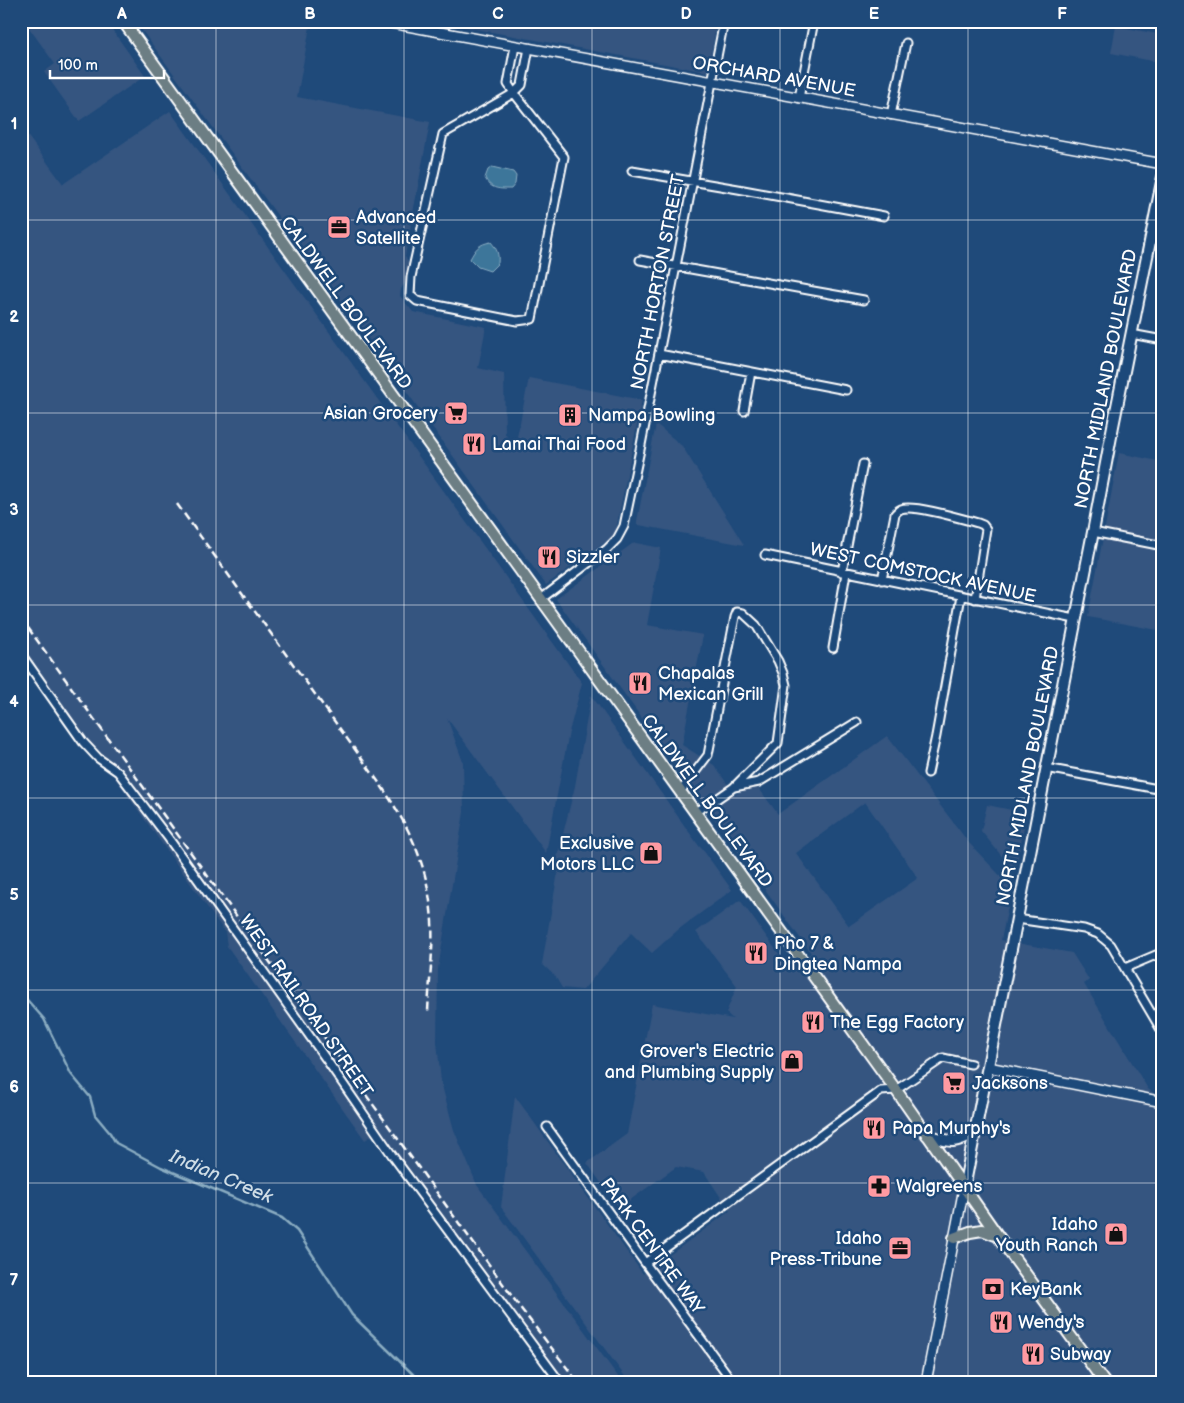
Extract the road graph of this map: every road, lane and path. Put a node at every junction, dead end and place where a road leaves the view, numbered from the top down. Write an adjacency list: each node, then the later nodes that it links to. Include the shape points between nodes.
1 (123, 21): 33 (main road, CALDWELL BOULEVARD)
2 (380, 21): 6 (street, ORCHARD AVENUE)
3 (724, 21): 8 (street, NORTH HORTON STREET)
4 (814, 21): 10 (street)
5 (906, 43): 11 (street)
6 (514, 46): 7 (street, ORCHARD AVENUE); 9 (street, via 508,84)
7 (529, 48): 8 (street, ORCHARD AVENUE); 9 (street, via 522,85)
8 (713, 82): 10 (street, ORCHARD AVENUE); 15 (street, NORTH HORTON STREET)
9 (514, 93): 9 (street, via 564,157 532,319 517,321 417,301 410,295 411,276 444,134)
10 (799, 98): 11 (street, ORCHARD AVENUE)
11 (891, 114): 12 (street, ORCHARD AVENUE)
12 (1163, 164)
13 (632, 171): 15 (street)
14 (1163, 177): 20 (main road, NORTH MIDLAND BOULEVARD)
15 (693, 181): 16 (street); 18 (street, NORTH HORTON STREET)
16 (884, 216)
17 (640, 260): 18 (street)
18 (677, 267): 19 (street); 22 (street, NORTH HORTON STREET)
19 (864, 300)
20 (1131, 334): 21 (street); 27 (main road, NORTH MIDLAND BOULEVARD)
21 (1163, 340)
22 (659, 354): 23 (street); 33 (street, NORTH HORTON STREET, via 622,531 607,549)
23 (751, 372): 24 (street); 25 (street)
24 (846, 390)
25 (744, 411)
26 (863, 464): 30 (street)
27 (1093, 532): 28 (street); 35 (main road, NORTH MIDLAND BOULEVARD)
28 (1163, 546)
29 (765, 555): 30 (street, WEST COMSTOCK AVENUE)
30 (844, 572): 31 (street, WEST COMSTOCK AVENUE); 36 (street)
31 (882, 580): 32 (street, WEST COMSTOCK AVENUE); 34 (street, via 895,514 906,508 923,510 978,523 986,530)
32 (961, 596): 34 (street, WEST COMSTOCK AVENUE); 40 (street)
33 (541, 599): 43 (main road, CALDWELL BOULEVARD)
34 (975, 599): 35 (street, WEST COMSTOCK AVENUE)
35 (1075, 619): 39 (main road, NORTH MIDLAND BOULEVARD)
36 (833, 648)
37 (21, 654): 60 (street, WEST RAILROAD STREET, via 83,742 118,772 169,839 392,1155)
38 (857, 722): 41 (street, via 759,782)
39 (1046, 768): 42 (street); 45 (main road, NORTH MIDLAND BOULEVARD)
40 (928, 772)
41 (734, 787): 43 (street, via 778,743 786,685 778,661 756,625 743,613 737,612 708,755); 44 (street)
42 (1163, 790)
43 (680, 792): 44 (main road, CALDWELL BOULEVARD)
44 (694, 812): 51 (main road, CALDWELL BOULEVARD)
45 (1017, 919): 47 (street, via 1098,934 1111,946); 50 (main road, NORTH MIDLAND BOULEVARD)
46 (1163, 952): 47 (street)
47 (1125, 968): 48 (street)
48 (1163, 1033)
49 (971, 1064): 51 (street, via 943,1058)
50 (988, 1067): 52 (street); 54 (main road, NORTH MIDLAND BOULEVARD)
51 (896, 1090): 55 (main road, CALDWELL BOULEVARD); 59 (street, via 881,1092)
52 (1163, 1102)
53 (547, 1128): 59 (street, PARK CENTRE WAY)
54 (975, 1132): 55 (main road, via 957,1141); 56 (main road, NORTH MIDLAND BOULEVARD)
55 (927, 1134): 56 (main road, CALDWELL BOULEVARD)
56 (964, 1188): 57 (main road, CALDWELL BOULEVARD); 58 (street, NORTH MIDLAND BOULEVARD)
57 (998, 1236): 58 (main road, via 982,1230); 63 (main road, CALDWELL BOULEVARD)
58 (954, 1238): 62 (street, NORTH MIDLAND BOULEVARD)
59 (645, 1263): 61 (street, PARK CENTRE WAY)
60 (560, 1382)
61 (733, 1382)
62 (926, 1382)
63 (1104, 1382)

